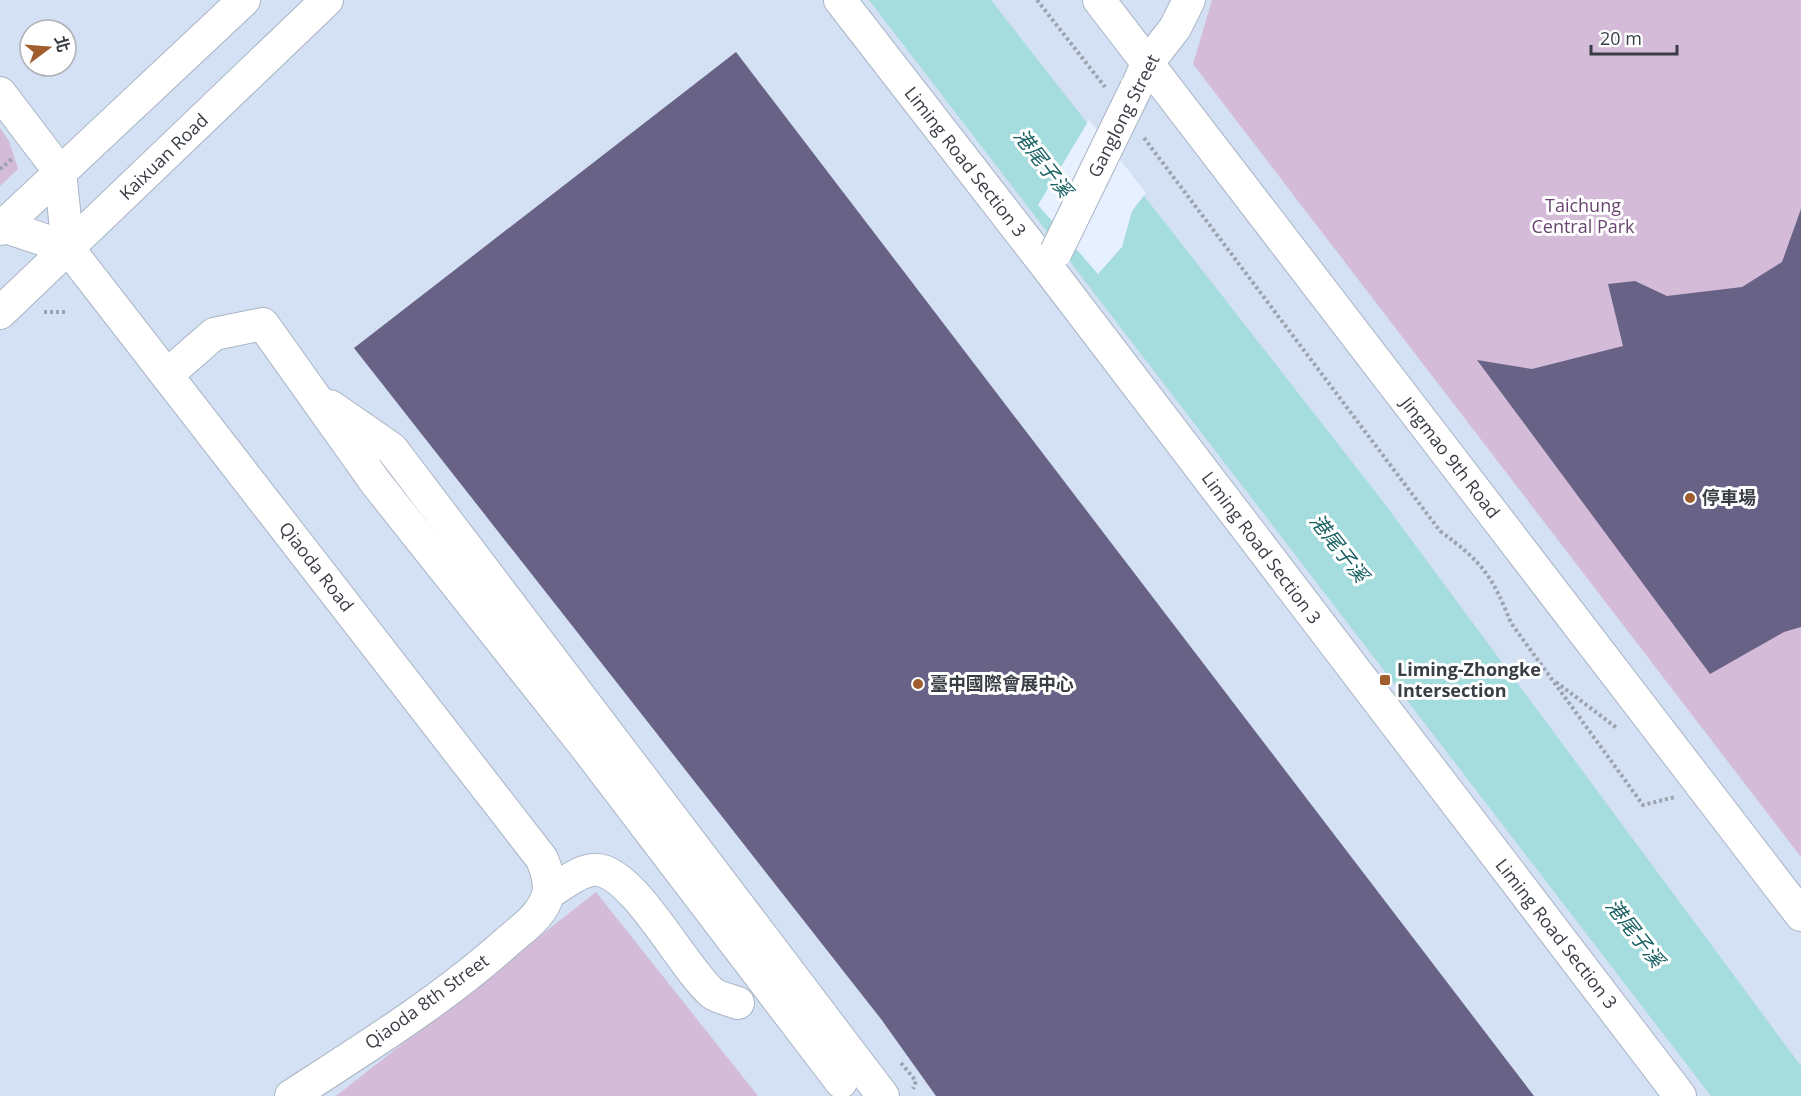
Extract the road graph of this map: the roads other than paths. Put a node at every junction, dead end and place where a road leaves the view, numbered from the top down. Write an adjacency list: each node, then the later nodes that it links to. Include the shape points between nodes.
1 (244, 0): 8 (street)
2 (327, 0): 10 (street, Kaixuan Road)
3 (840, 0): 11 (street, Liming Road Section 3)
4 (1099, 0): 6 (street, Jingmao 9th Road)
5 (1189, 0): 6 (street, Ganglong Street, via 1175,28)
6 (1131, 81): 11 (street, Ganglong Street, bridge); 16 (street, Jingmao 9th Road)
7 (0, 93): 8 (street)
8 (60, 172): 9 (street); 10 (street)
9 (1, 226): 10 (street)
10 (68, 248): 12 (street, Kaixuan Road); 13 (street, Qiaoda Road)
11 (1052, 260): 21 (street, Liming Road Section 3)
12 (0, 313)
13 (167, 375): 14 (street, via 214,334 263,324); 15 (street, Qiaoda Road, via 542,859)
14 (312, 393): 18 (street, via 376,483 585,746); 20 (street, via 392,449)
15 (549, 893): 17 (street, via 586,871 599,870 616,879 640,900 713,994); 19 (street, Qiaoda 8th Street, via 538,914 481,966 387,1034)
16 (1801, 915)
17 (738, 1003)
18 (841, 1082)
19 (291, 1096)
20 (883, 1096)
21 (1680, 1096)

